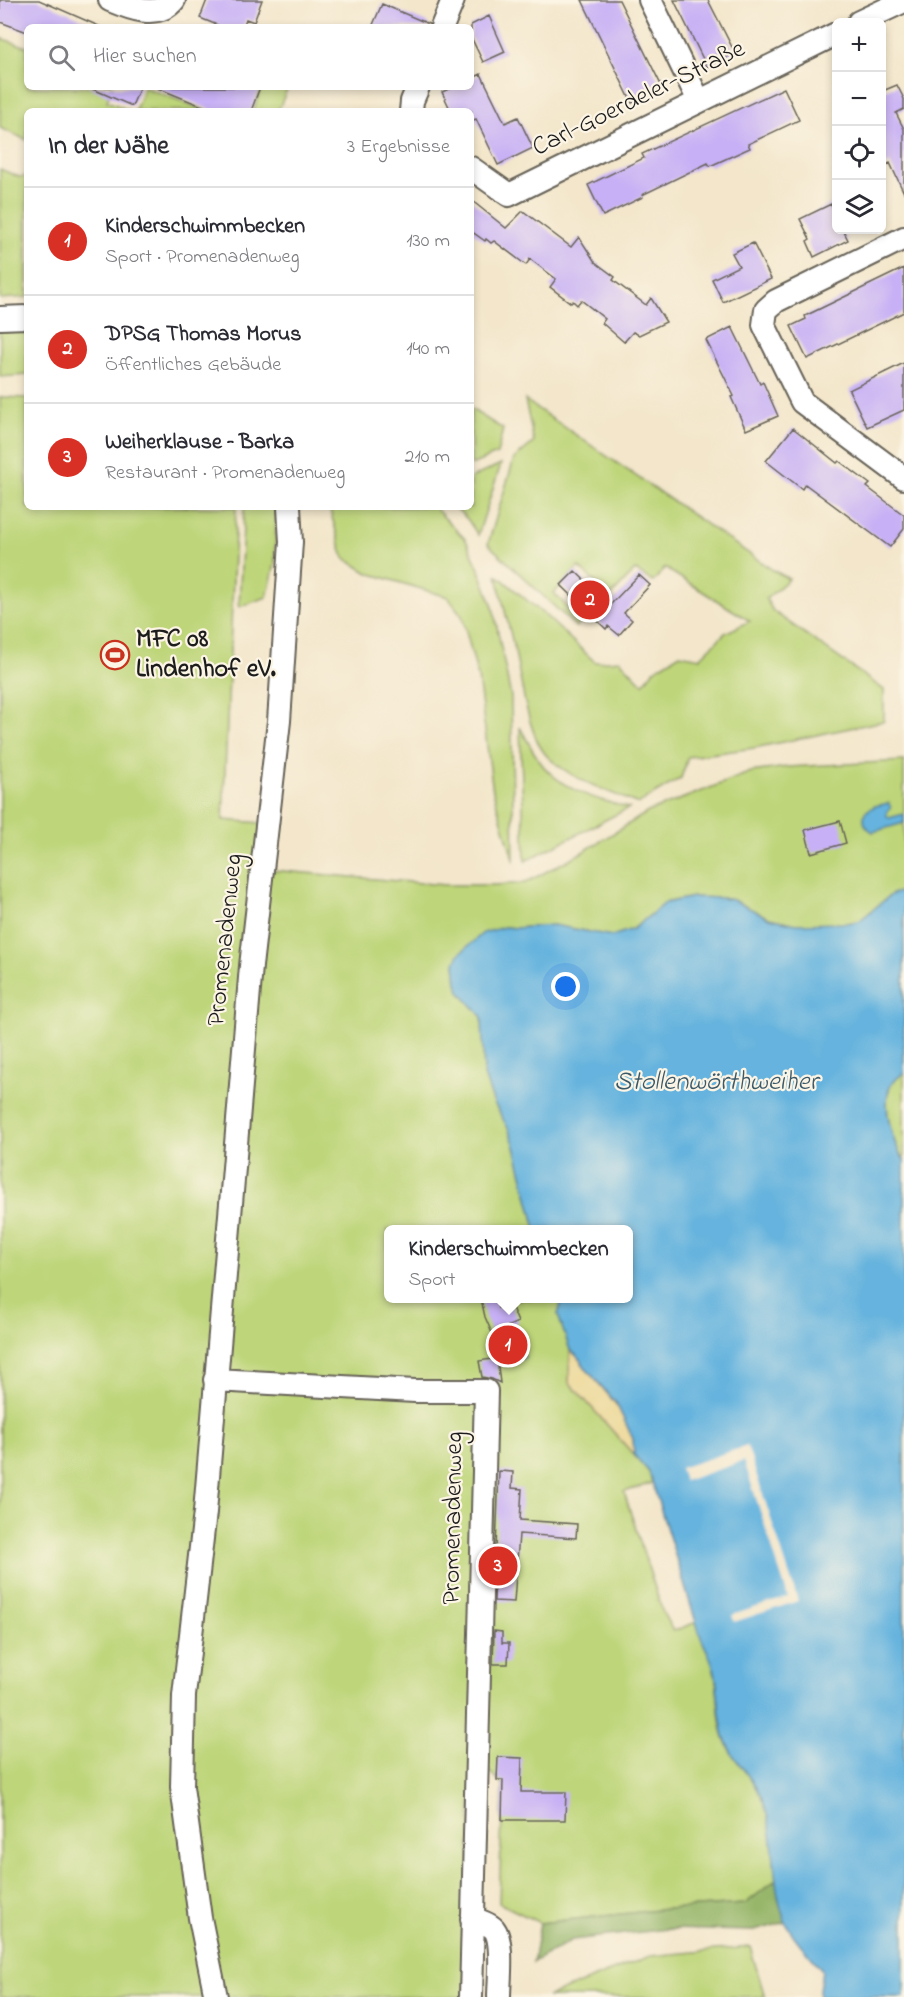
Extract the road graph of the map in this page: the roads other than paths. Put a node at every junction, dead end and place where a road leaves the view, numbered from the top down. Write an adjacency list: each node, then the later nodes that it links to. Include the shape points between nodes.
1 (110, 0): 4 (street, via 136,10 154,10)
2 (453, 0): 7 (street)
3 (650, 0): 10 (street)
4 (173, 2)
5 (893, 3): 6 (street)
6 (866, 18)
7 (443, 24)
8 (832, 36): 10 (street, Carl-Goerdeler-Straße)
9 (417, 90): 11 (street)
10 (699, 101): 12 (street, Carl-Goerdeler-Straße, via 509,195)
11 (411, 108)
12 (474, 170)
13 (904, 238): 16 (street, via 776,301 766,310 764,325 802,402)
14 (24, 317): 15 (street)
15 (0, 318)
16 (904, 478)
17 (289, 510): 18 (street, Promenadenweg, via 291,542 279,721 251,966)
18 (215, 1380): 19 (street, Promenadenweg, via 486,1391); 20 (street, Promenadenweg, via 184,1696 182,1787 200,1918)
19 (472, 1919): 21 (street, Promenadenweg); 22 (street, via 495,1930 499,1941)
20 (216, 1997)
21 (471, 1997)
22 (499, 1997)

